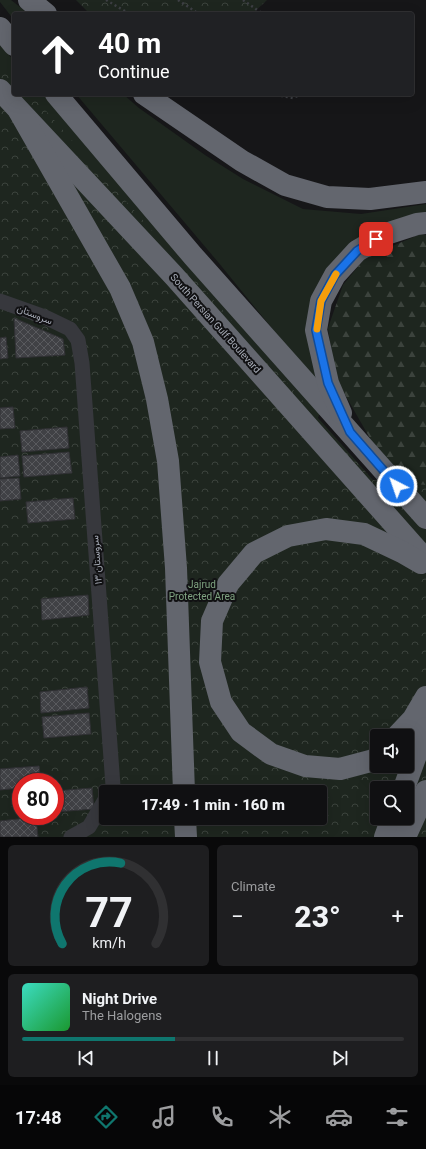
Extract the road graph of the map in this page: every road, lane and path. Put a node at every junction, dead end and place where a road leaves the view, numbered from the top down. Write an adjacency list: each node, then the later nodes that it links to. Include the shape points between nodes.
1 (29, 0): 5 (highway)
2 (106, 0): 6 (path)
3 (178, 0): 7 (path)
4 (243, 0): 8 (path)
5 (44, 12)
6 (127, 12)
7 (196, 12)
8 (260, 12)
9 (0, 28): 10 (highway)
10 (12, 43)
11 (0, 90): 16 (highway, South Persian Gulf Boulevard)
12 (58, 96): 21 (highway, via 193,256)
13 (147, 96): 17 (highway, via 242,161 285,185 326,197 370,199)
14 (282, 96): 15 (path)
15 (298, 96)
16 (19, 111): 23 (highway, South Persian Gulf Boulevard, via 174,276); 31 (highway, via 120,288 143,342 157,399 168,461 176,568)
17 (426, 192)
18 (426, 223): 21 (highway, via 386,234 357,251 335,275 321,301 316,330 328,383)
19 (0, 301): 20 (street, سروستان)
20 (70, 329): 30 (street, سروستان ۱۳, via 78,340 82,363)
21 (350, 432): 22 (highway)
22 (426, 518)
23 (426, 560)
24 (426, 566): 28 (highway, via 364,534 326,529 288,536 254,554 228,584 212,621 210,662 221,702 241,732 271,754 305,766 340,769)
25 (426, 697): 27 (highway)
26 (426, 728): 29 (highway)
27 (404, 729)
28 (370, 761)
29 (407, 781)
30 (113, 785)
31 (184, 785)
32 (426, 791): 39 (highway)
33 (99, 810): 36 (street, via 89,827)
34 (185, 825): 37 (highway)
35 (389, 825): 38 (highway)
36 (71, 837)
37 (186, 837)
38 (385, 837)
39 (405, 837)

